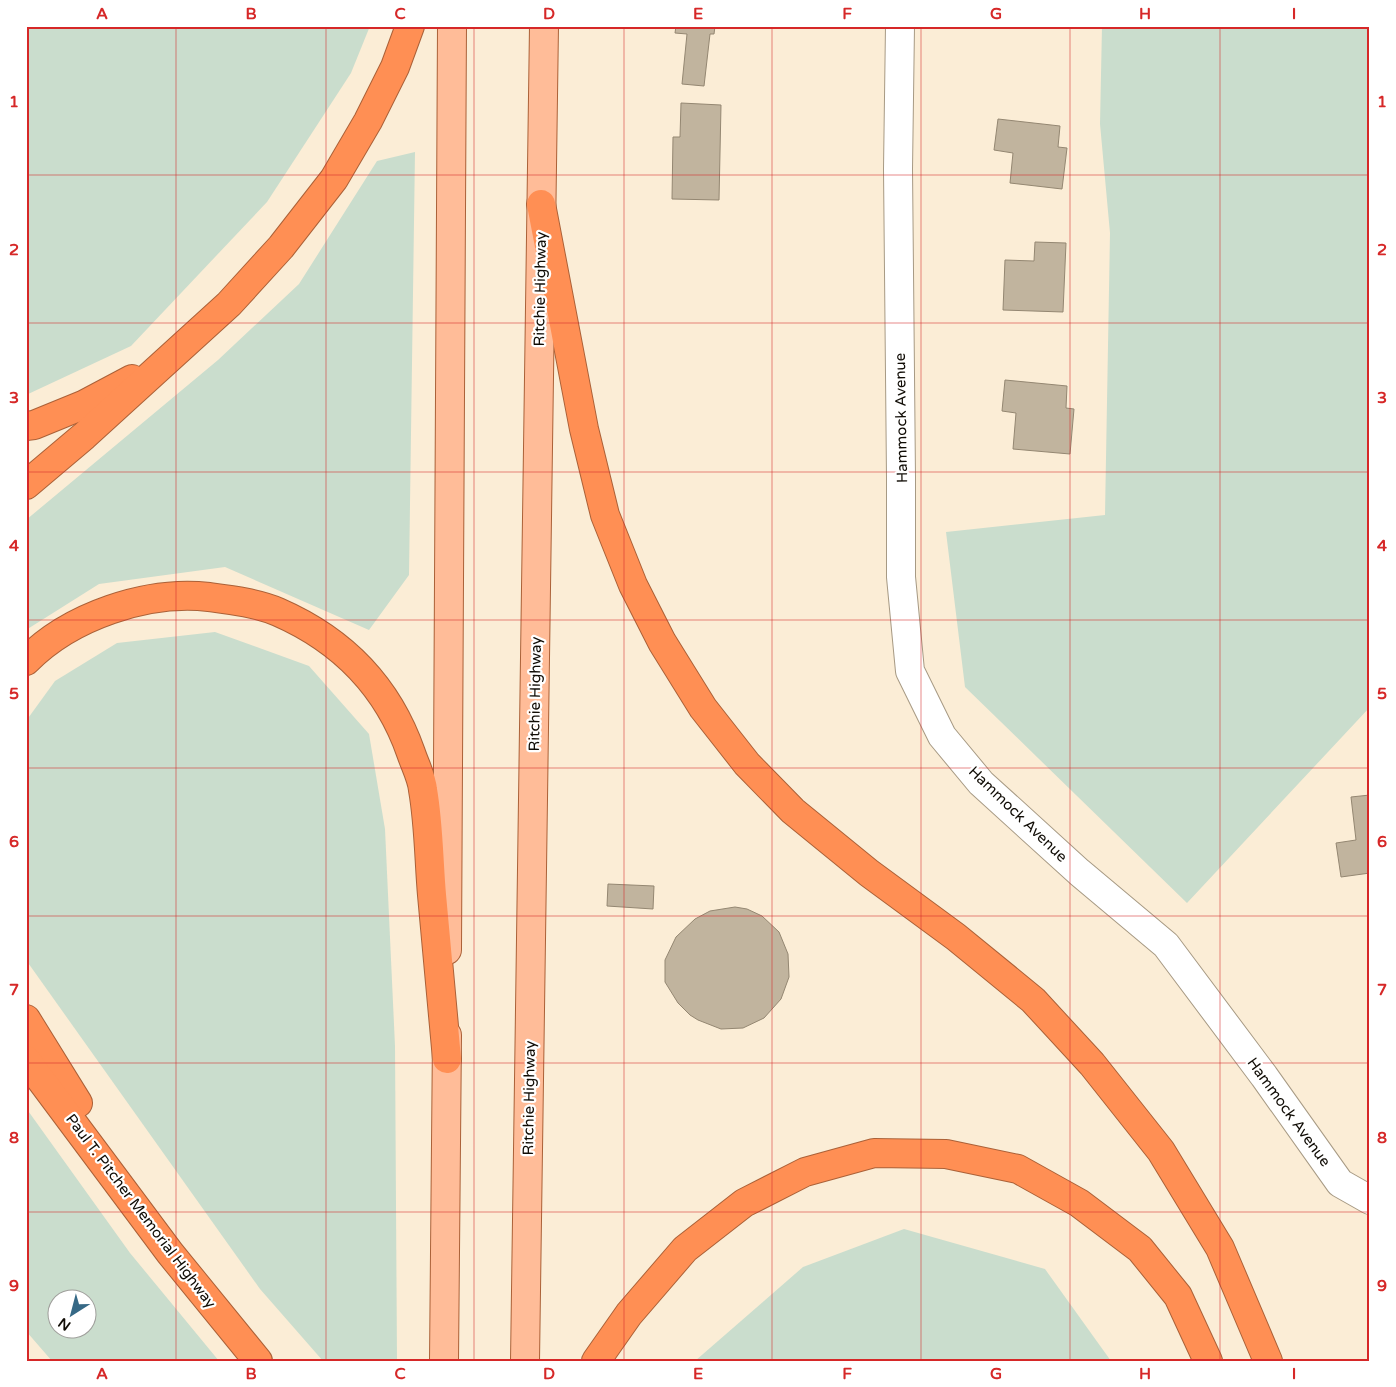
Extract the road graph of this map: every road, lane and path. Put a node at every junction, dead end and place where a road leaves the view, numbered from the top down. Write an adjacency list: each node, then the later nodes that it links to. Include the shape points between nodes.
1 (410, 26): 6 (highway, via 368,121 334,179 265,265 229,304)
2 (452, 26): 11 (main road)
3 (544, 26): 5 (main road, Ritchie Highway)
4 (900, 26): 13 (street, Hammock Avenue, via 901,577 910,671 942,736 981,783 1166,945 1340,1183)
5 (541, 204): 17 (main road, Ritchie Highway); 20 (highway, via 584,429 605,515 633,585 662,642 698,700 747,764 793,811 1033,1000 1092,1064 1161,1151 1220,1248)
6 (168, 359): 7 (highway, via 83,405); 8 (highway)
7 (26, 426)
8 (26, 484)
9 (26, 661): 11 (highway, via 73,626 109,610 192,595 235,600 277,612 322,636 359,665 387,701 406,740 423,788)
10 (26, 1019): 14 (highway)
11 (446, 1059): 16 (main road)
12 (26, 1060): 14 (highway, Paul T. Pitcher Memorial Highway)
13 (1370, 1200)
14 (170, 1253): 15 (highway, Paul T. Pitcher Memorial Highway)
15 (258, 1361)
16 (444, 1361)
17 (525, 1361)
18 (596, 1361): 19 (highway, via 629,1314 685,1249 744,1203 805,1172 874,1153 946,1154 1018,1169 1079,1203 1140,1249 1178,1296)
19 (1208, 1361)
20 (1268, 1361)

